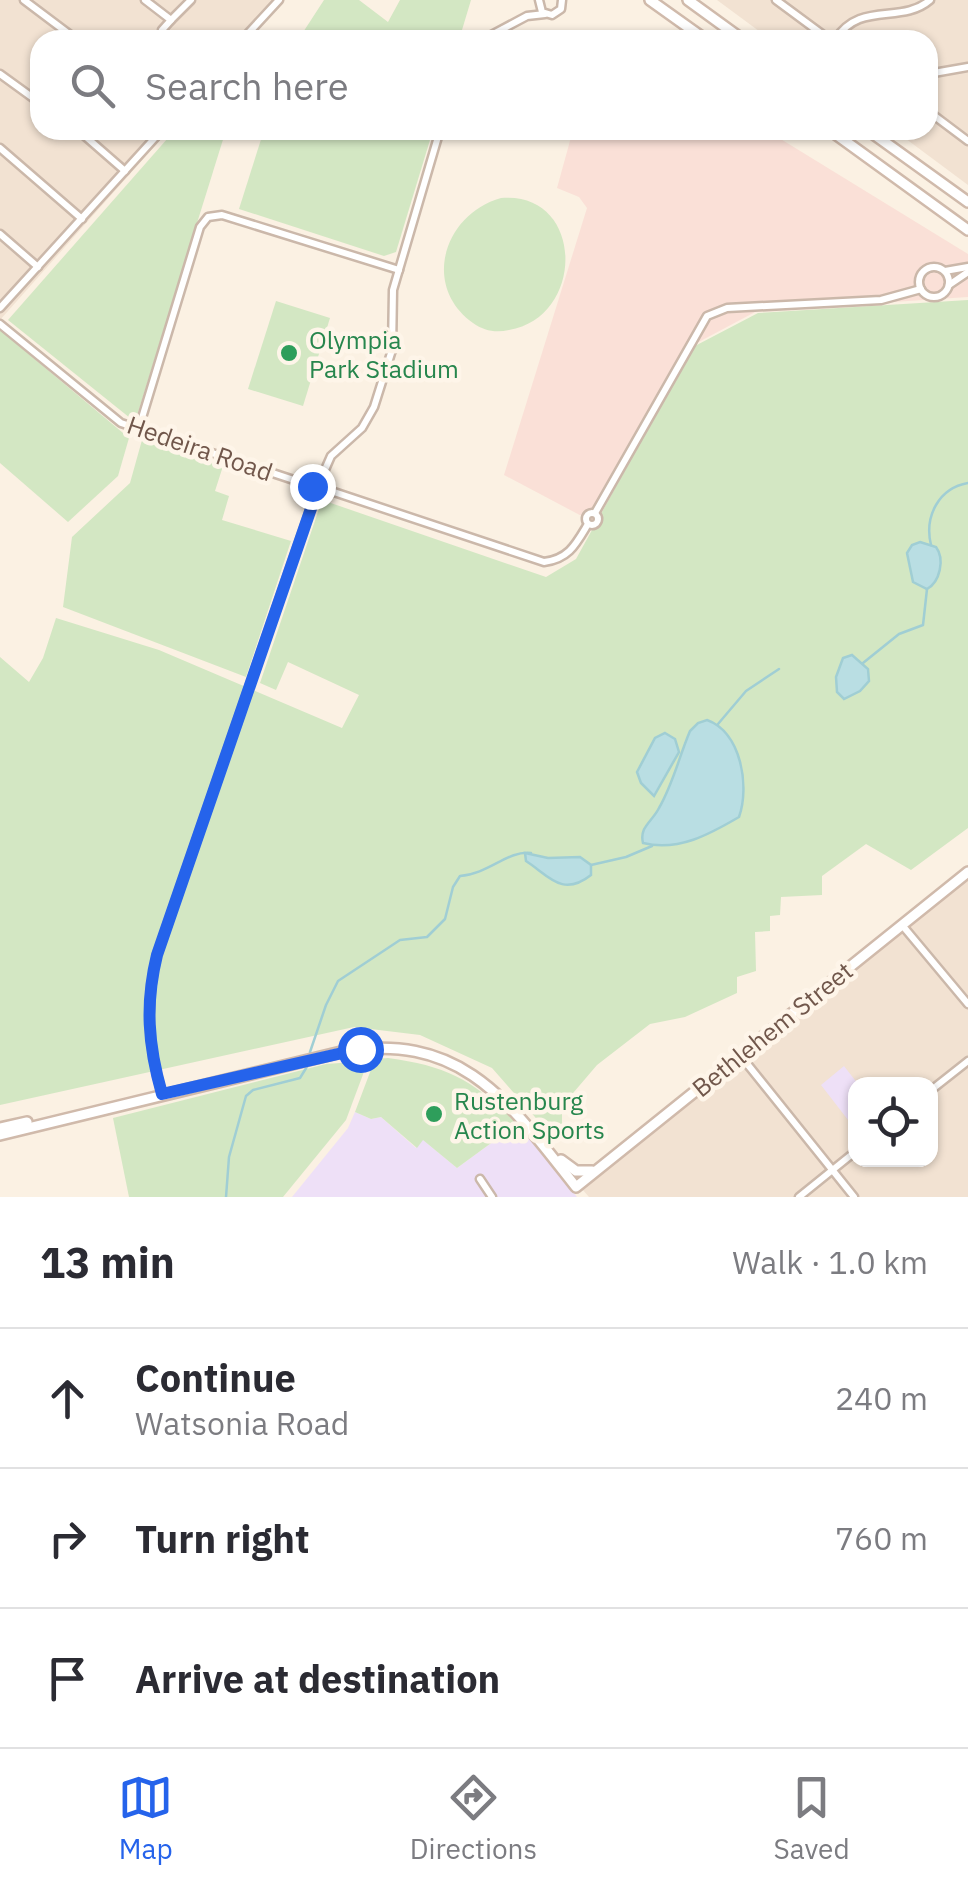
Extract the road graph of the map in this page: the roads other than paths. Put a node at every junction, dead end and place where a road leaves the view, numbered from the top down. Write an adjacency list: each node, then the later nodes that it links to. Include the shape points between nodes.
1 (24, 0): 14 (street)
2 (145, 0): 13 (street)
3 (191, 0): 13 (street)
4 (278, 0): 16 (street)
5 (562, 0): 11 (street, via 559,12)
6 (650, 0): 18 (main road)
7 (688, 0): 19 (main road)
8 (776, 0): 20 (street)
9 (930, 0): 21 (street, via 856,19)
10 (539, 1): 11 (street); 12 (street)
11 (545, 14): 12 (street)
12 (527, 16): 17 (street)
13 (172, 20): 15 (street)
14 (64, 30)
15 (162, 30)
16 (251, 30)
17 (501, 30)
18 (692, 30)
19 (729, 30)
20 (818, 30)
21 (841, 30)
22 (968, 67): 23 (street)
23 (938, 72)
24 (0, 74): 25 (street)
25 (30, 96)
26 (938, 118): 32 (street)
27 (90, 140): 34 (street)
28 (153, 140): 34 (street)
29 (437, 140): 40 (street)
30 (844, 140): 37 (main road)
31 (882, 140): 35 (main road)
32 (968, 141)
33 (0, 148): 36 (street)
34 (125, 170): 36 (street)
35 (968, 202)
36 (82, 219): 39 (street)
37 (968, 230)
38 (0, 234): 39 (street)
39 (38, 267): 45 (street)
40 (399, 270): 47 (street, via 208,216); 48 (street, via 390,359 374,407 331,456)
41 (968, 270): 42 (street); 43 (street)
42 (946, 271): 43 (street); 44 (street, via 924,271)
43 (950, 285): 44 (street, via 939,296)
44 (921, 289): 48 (street, Hedeira Road, via 892,299 727,308 707,316 595,513 586,516 572,551 558,559 544,562)
45 (0, 308)
46 (0, 324): 47 (street, Hedeira Road, via 112,417)
47 (138, 430): 48 (street, Hedeira Road)
48 (318, 487): 55 (street, via 152,976 148,1038)
49 (968, 872): 50 (main road, Bethlehem Street)
50 (902, 925): 51 (street); 52 (main road, Bethlehem Street)
51 (968, 1004)
52 (740, 1055): 59 (main road, Bethlehem Street); 60 (street)
53 (968, 1061): 54 (street)
54 (938, 1085)
55 (162, 1094): 56 (main road); 57 (main road, via 341,1052 391,1047 434,1055 486,1082)
56 (0, 1131)
57 (547, 1150): 59 (main road, via 576,1171); 62 (main road)
58 (848, 1157): 60 (street)
59 (600, 1168): 62 (main road, Bethlehem Street)
60 (832, 1170): 65 (street); 66 (street)
61 (480, 1179): 63 (street)
62 (576, 1187): 64 (street)
63 (492, 1197)
64 (584, 1197)
65 (799, 1197)
66 (854, 1197)

